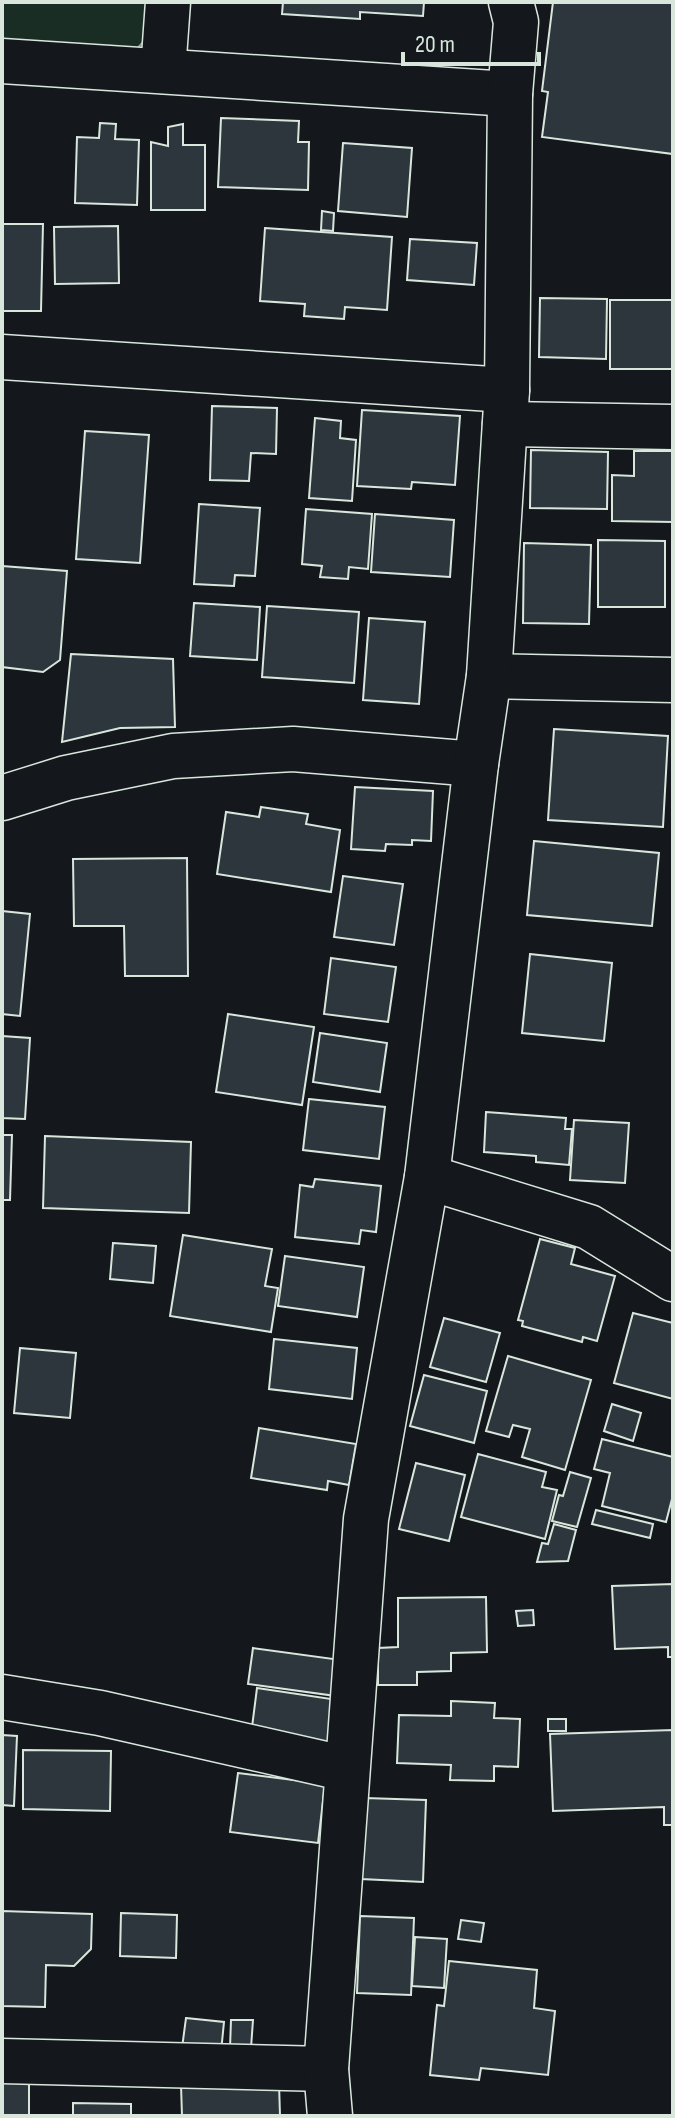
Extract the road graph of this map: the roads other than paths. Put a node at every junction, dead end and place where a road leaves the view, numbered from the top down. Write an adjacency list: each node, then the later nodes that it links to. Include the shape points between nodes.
1 (168, 2): 4 (street)
2 (511, 2): 5 (street, via 516,22)
3 (2, 61): 4 (street)
4 (163, 71): 5 (street)
5 (510, 94): 7 (street)
6 (2, 357): 7 (street)
7 (506, 407): 8 (street); 9 (street)
8 (673, 427)
9 (489, 676): 10 (street); 11 (street)
10 (673, 680)
11 (476, 764): 12 (street, via 293,749 173,756 66,778); 13 (street)
12 (2, 798)
13 (427, 1177): 14 (street, via 589,1227); 16 (street, via 366,1519)
14 (673, 1279)
15 (2, 1697): 16 (street, via 100,1713)
16 (347, 1769): 18 (street)
17 (2, 2061): 18 (street)
18 (326, 2069): 19 (street)
19 (330, 2116)

